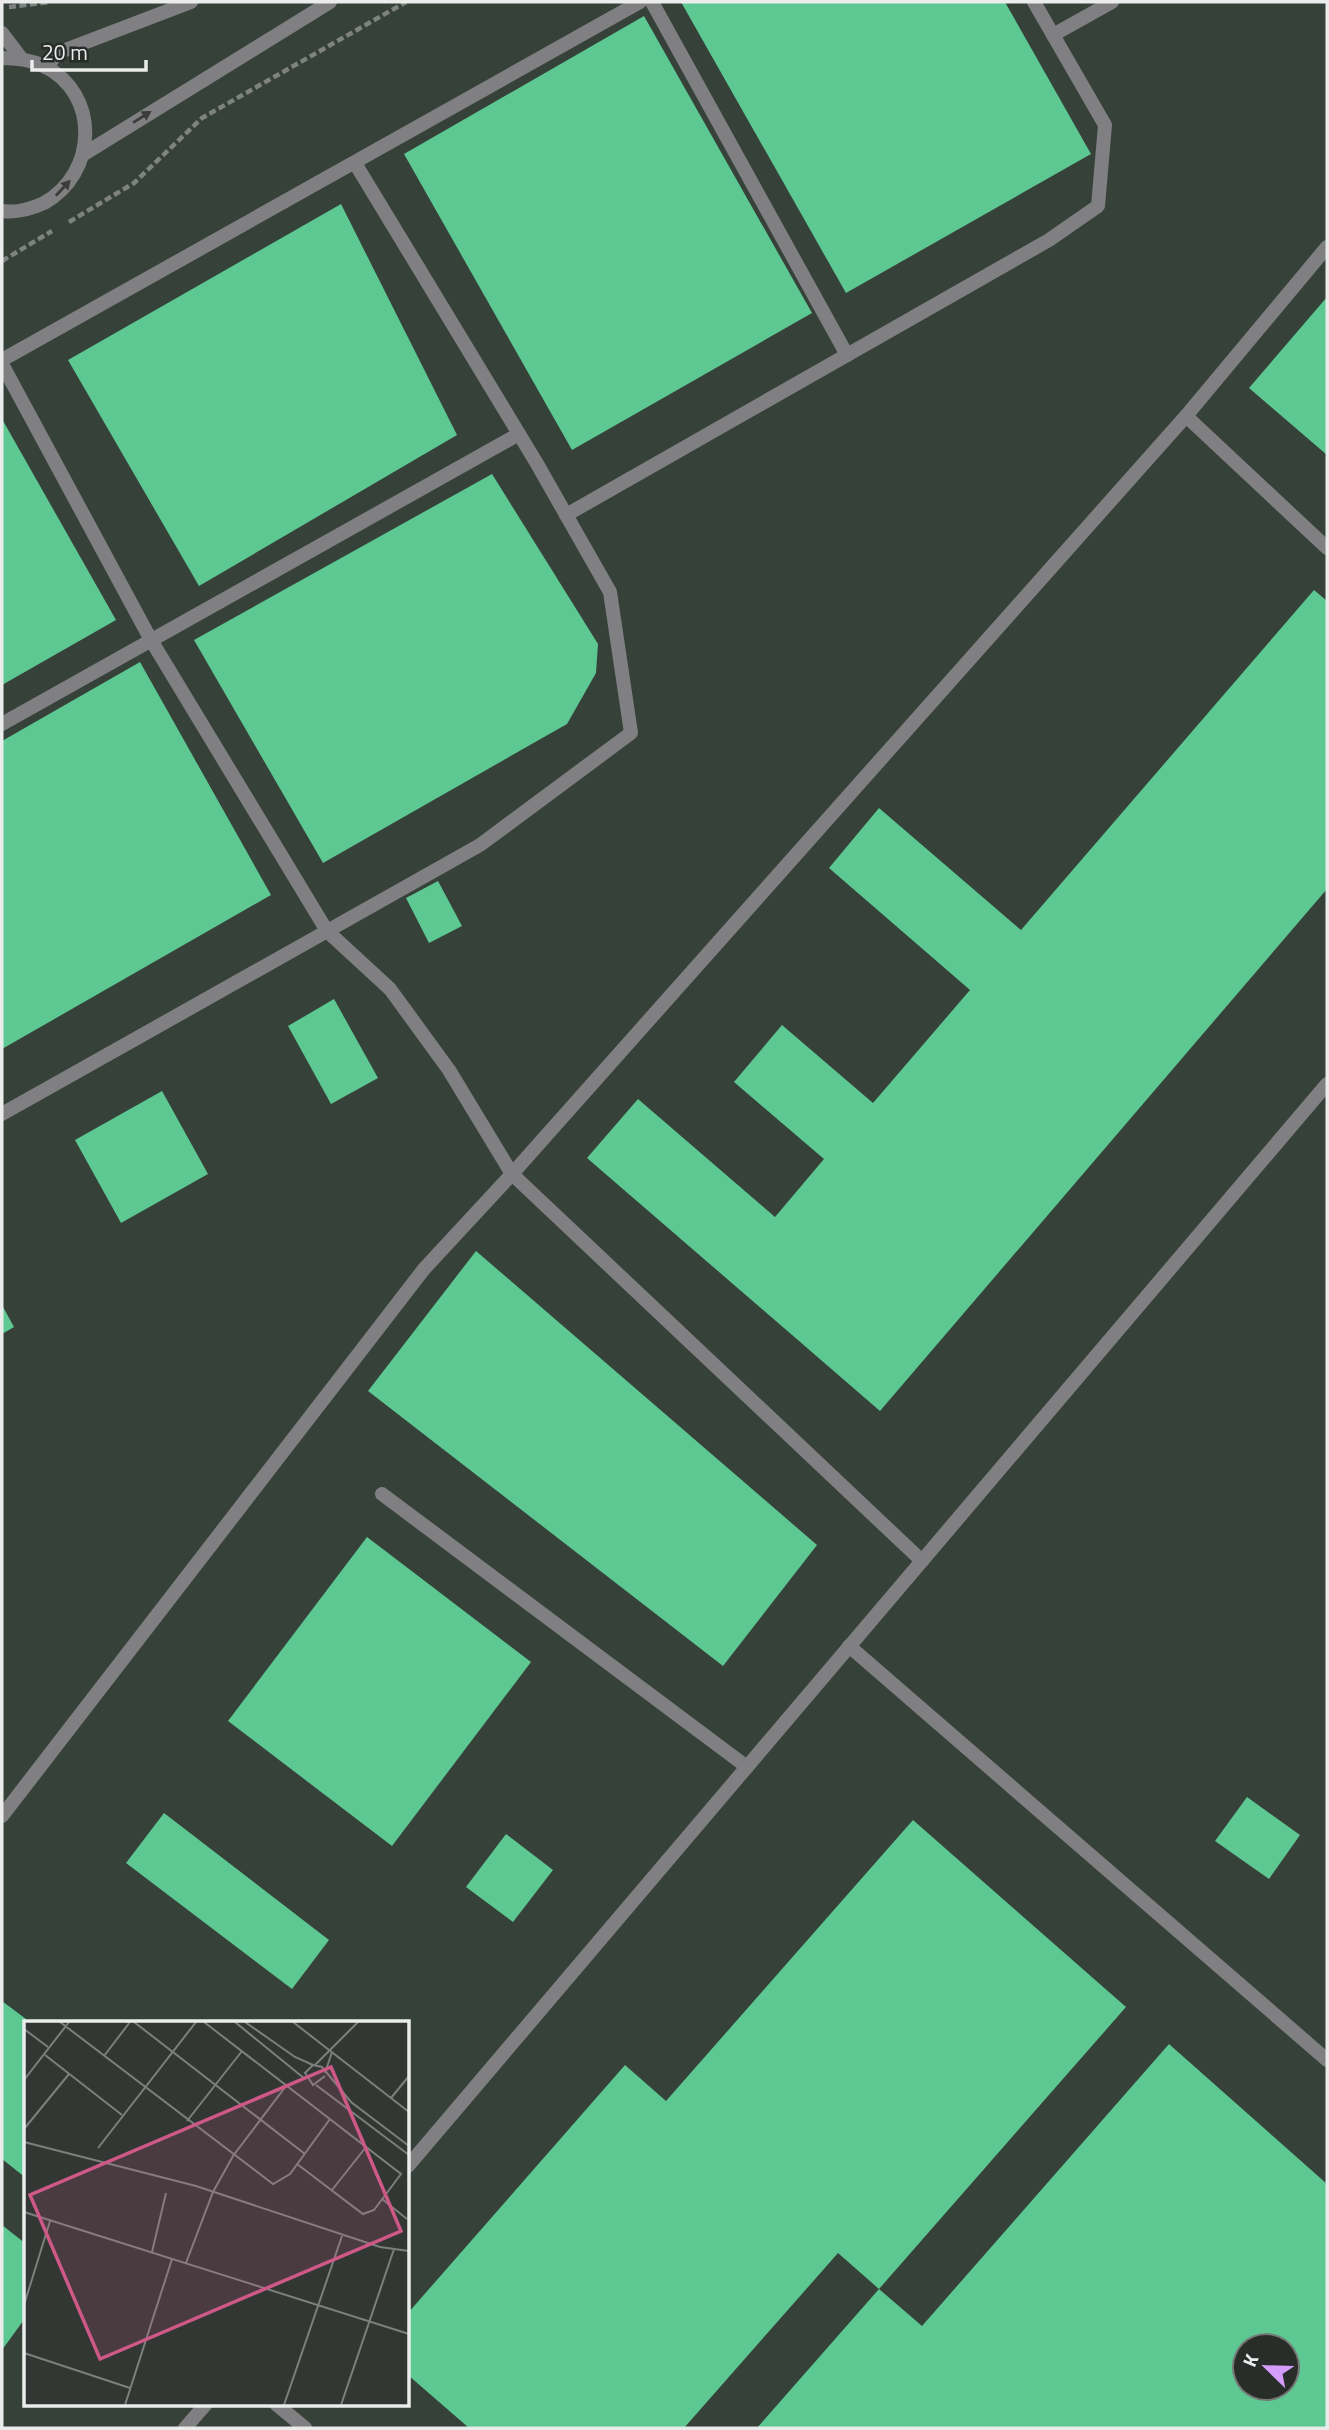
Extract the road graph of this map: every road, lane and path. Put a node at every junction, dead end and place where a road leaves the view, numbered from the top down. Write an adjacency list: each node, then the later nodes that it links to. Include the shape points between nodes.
1 (50, 2): 9 (path)
2 (191, 2): 14 (street, via 60,52)
3 (330, 2): 15 (street, one-way to 3)
4 (406, 2): 18 (path, via 202,118 134,183)
5 (640, 2): 16 (street)
6 (652, 2): 22 (street)
7 (1034, 2): 11 (street)
8 (1112, 2): 11 (street)
9 (2, 8)
10 (2, 33): 13 (street)
11 (1053, 34): 22 (street, via 1105,125 1098,206 1049,240)
12 (2, 58): 13 (street)
13 (21, 58): 14 (street)
14 (45, 66): 15 (street, via 65,82 79,103 86,128)
15 (84, 154): 17 (street, one-way to 15, via 34,208 56,196 73,177)
16 (355, 163): 23 (street); 25 (street)
17 (4, 213)
18 (68, 222)
19 (57, 228): 21 (path)
20 (1327, 247): 24 (street)
21 (2, 261)
22 (846, 355): 26 (street)
23 (2, 362): 28 (street)
24 (1186, 416): 27 (street); 33 (street)
25 (519, 435): 26 (street); 28 (street)
26 (566, 515): 30 (street, via 610,592 631,733 480,845)
27 (1327, 548)
28 (151, 640): 29 (street); 30 (street)
29 (2, 724)
30 (327, 931): 32 (street); 33 (street, via 390,989 449,1070)
31 (1327, 1084): 35 (street)
32 (2, 1114)
33 (512, 1174): 35 (street); 38 (street, via 424,1269)
34 (382, 1494): 37 (street)
35 (922, 1561): 36 (street)
36 (849, 1646): 37 (street); 39 (street)
37 (747, 1767): 40 (street)
38 (2, 1816)
39 (1327, 2060)
40 (410, 2164)
41 (204, 2406): 43 (street)
42 (278, 2406): 44 (street)
43 (185, 2428)
44 (305, 2428)

